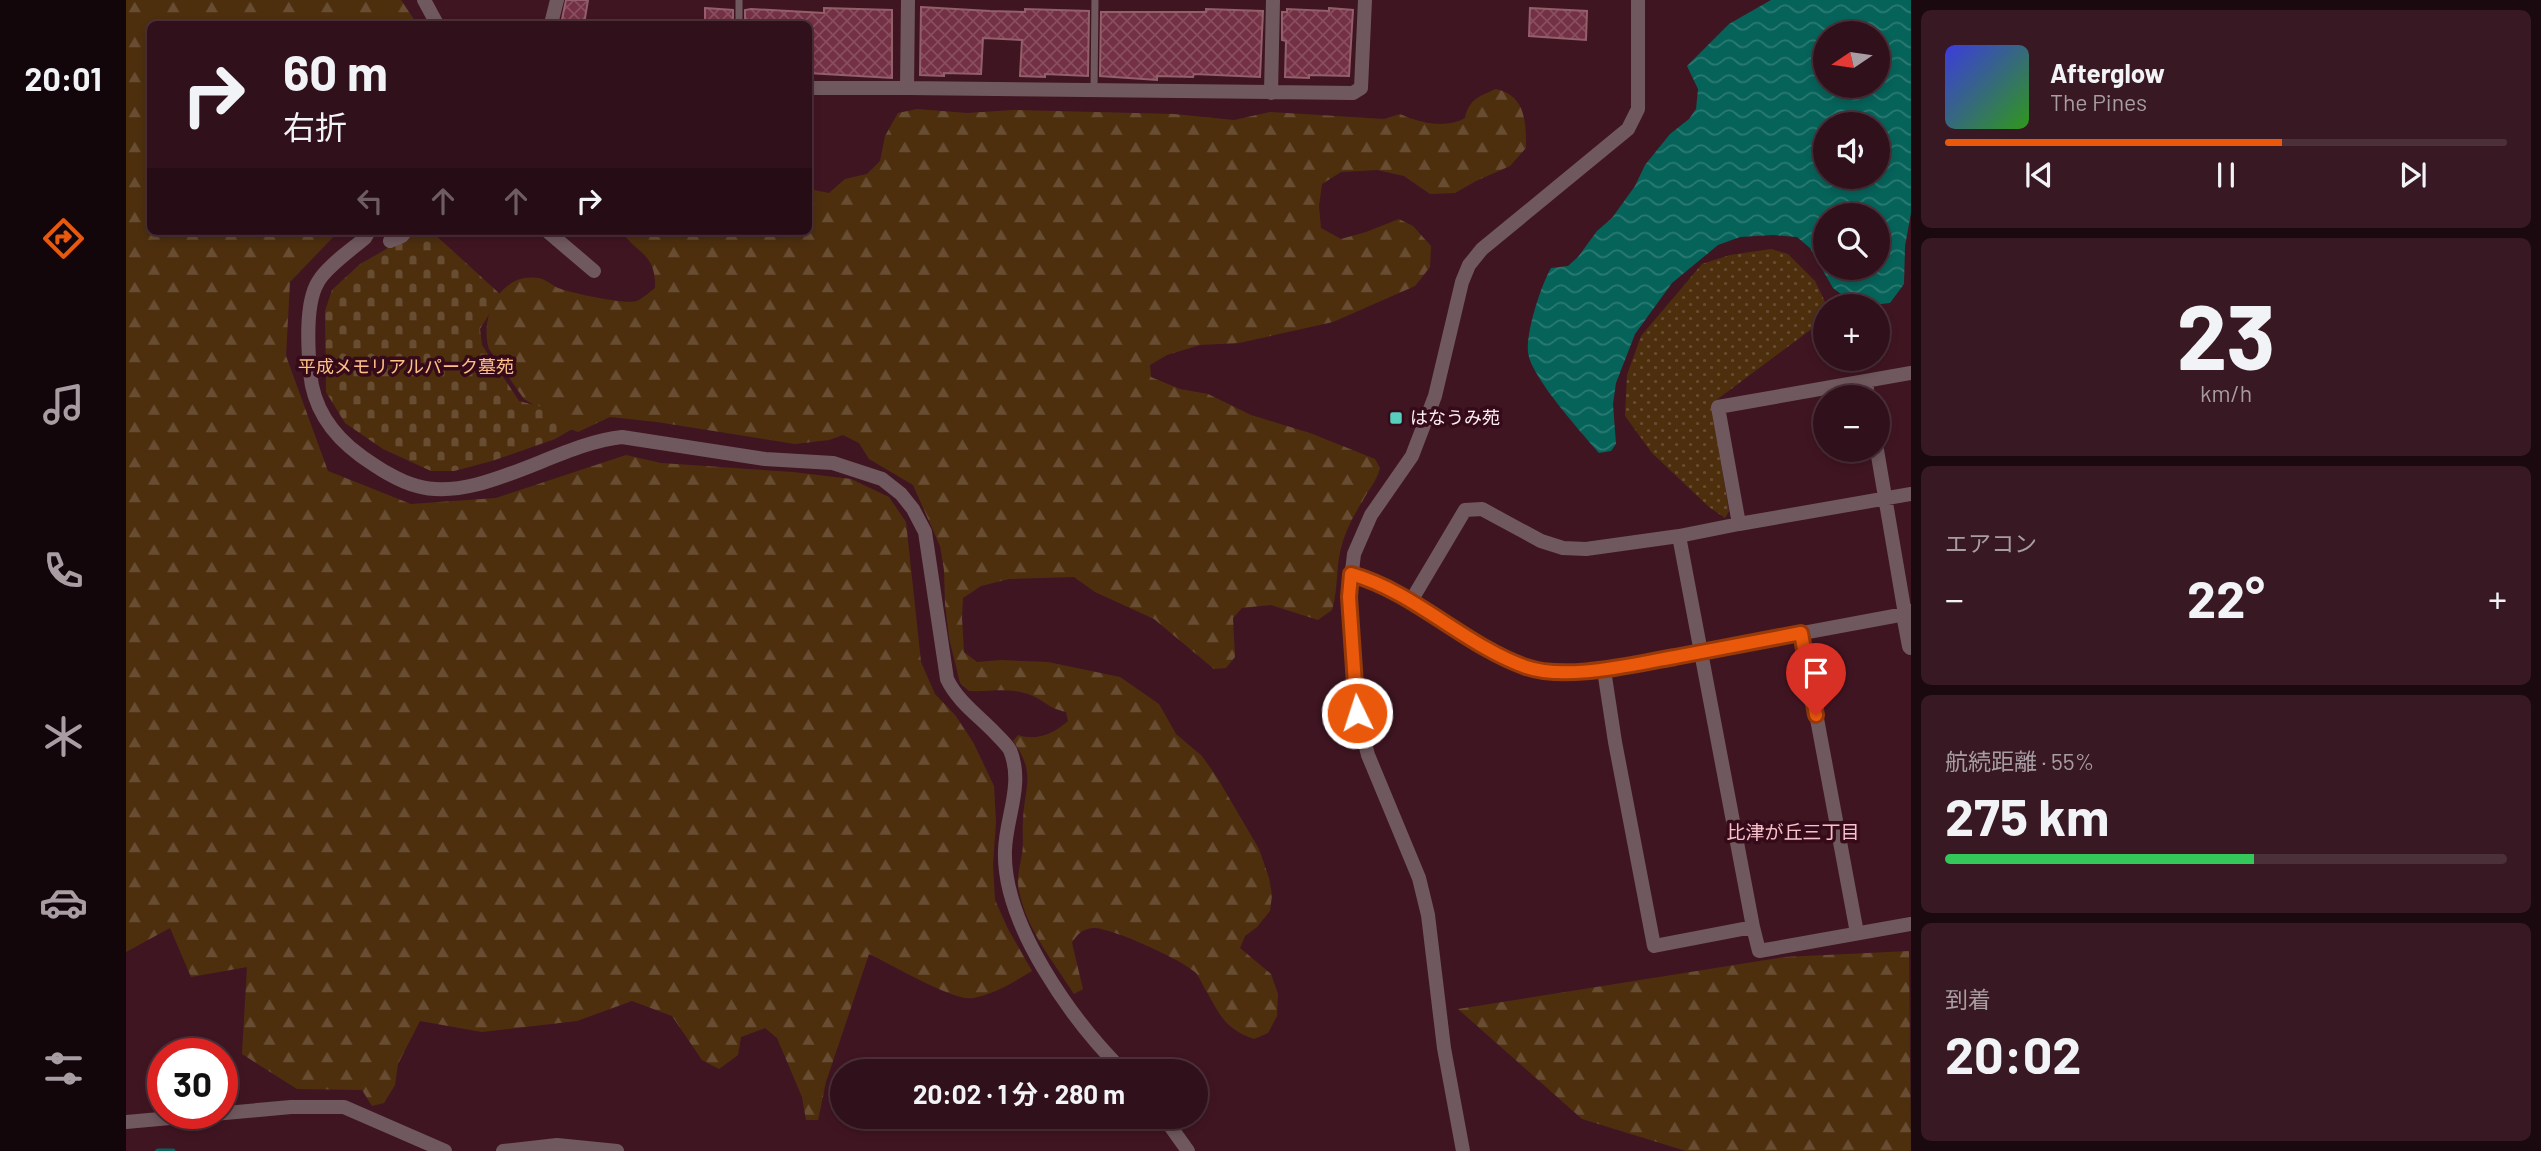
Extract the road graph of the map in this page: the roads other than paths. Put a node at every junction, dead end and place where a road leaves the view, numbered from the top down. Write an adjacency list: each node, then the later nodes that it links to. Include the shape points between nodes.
1 (424, 0): 9 (street)
2 (557, 0): 10 (street)
3 (739, 0): 11 (lane)
4 (908, 0): 13 (street)
5 (1095, 0): 14 (lane)
6 (1273, 0): 15 (street)
7 (1365, 0): 15 (street, via 1361,88 1353,93)
8 (1638, 0): 29 (street, via 1639,109 1628,129 1482,248 1469,265 1435,396 1412,456 1371,515 1354,554)
9 (435, 21)
10 (552, 21)
11 (738, 21)
12 (812, 88): 13 (street)
13 (907, 88): 14 (street)
14 (1094, 91): 15 (street)
15 (1271, 93)
16 (367, 235): 39 (street, via 318,281 310,306 310,374 321,413 333,433 373,464 417,487 452,488 501,476 578,446 622,437 765,459 833,463 881,479 901,494 925,532 947,679 953,692 1009,749 1016,780 1005,848 1013,904 1055,985)
17 (403, 235): 19 (street)
18 (552, 235): 20 (street)
19 (390, 241)
20 (594, 271)
21 (1911, 373): 22 (street)
22 (1866, 382): 23 (street); 27 (street, via 1718,407)
23 (1866, 385)
24 (1879, 462): 26 (street)
25 (1911, 494): 26 (street)
26 (1886, 498): 27 (street); 31 (street)
27 (1739, 524): 28 (street)
28 (1679, 536): 30 (street, via 1563,548 1482,509 1465,510); 34 (street)
29 (1351, 574): 30 (street); 46 (street, via 1357,713 1368,755 1419,878 1428,915 1444,1048)
30 (1411, 601): 35 (street, via 1527,668)
31 (1908, 613): 32 (street); 33 (street)
32 (1801, 633): 34 (street); 38 (street)
33 (1911, 646)
34 (1701, 652): 35 (street); 37 (street)
35 (1604, 670): 37 (street, via 1654,946)
36 (1911, 924): 38 (street)
37 (1753, 927): 38 (street, via 1759,951)
38 (1857, 933)
39 (1111, 1059)
40 (126, 1122): 42 (street, via 291,1107 344,1107)
41 (1172, 1129): 45 (street)
42 (445, 1151)
43 (502, 1151): 44 (street, via 558,1145)
44 (617, 1151)
45 (1188, 1151)
46 (1463, 1151)

